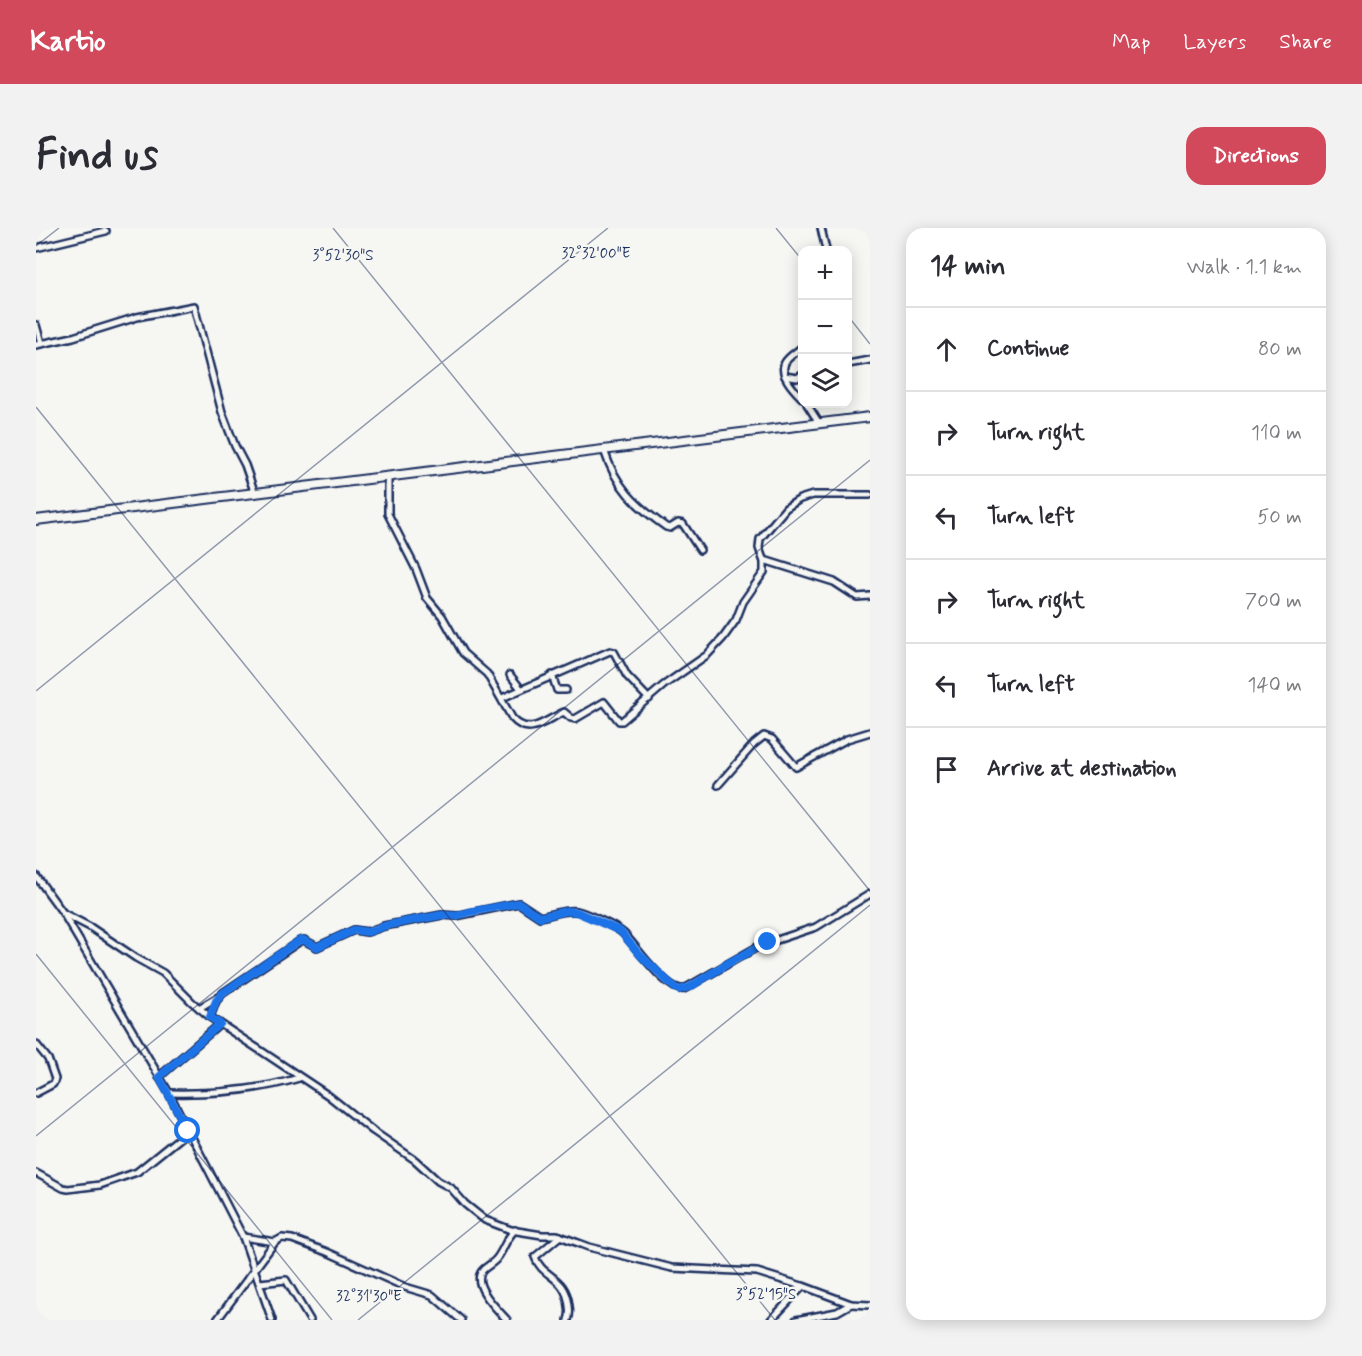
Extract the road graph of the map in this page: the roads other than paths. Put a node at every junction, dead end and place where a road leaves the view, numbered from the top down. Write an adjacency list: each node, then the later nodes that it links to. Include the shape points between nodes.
1 (821, 228): 3 (street)
2 (106, 231): 4 (street)
3 (825, 246)
4 (36, 248)
5 (36, 325): 6 (street)
6 (39, 344): 18 (street, via 194,306 222,412)
7 (798, 350): 10 (street, via 785,361)
8 (870, 360): 9 (street)
9 (852, 362)
10 (785, 376): 11 (street); 12 (street)
11 (798, 377)
12 (798, 394)
13 (810, 408): 15 (street)
14 (870, 417): 15 (main road)
15 (819, 423): 16 (main road)
16 (604, 450): 17 (main road); 21 (street, via 629,498 666,527 683,524)
17 (388, 478): 18 (main road); 28 (street, via 388,514 428,598 460,650 481,667)
18 (255, 494): 20 (main road)
19 (870, 495): 22 (street, via 813,495 792,504 760,539)
20 (36, 520)
21 (700, 550)
22 (764, 560): 23 (street, via 834,582 857,597); 29 (street, via 764,572 723,638 708,655)
23 (870, 596)
24 (510, 675): 26 (street)
25 (552, 675): 26 (street); 27 (street, via 556,690); 29 (street, via 613,651 627,675)
26 (521, 688): 28 (street)
27 (567, 690)
28 (502, 698): 29 (street, via 515,722 530,727 540,726 563,712 574,719 603,702 621,721)
29 (649, 699)
30 (870, 732): 31 (street, via 851,737 796,766 772,739 764,736)
31 (718, 785)
32 (36, 876): 34 (street)
33 (870, 894): 35 (street, via 816,927 759,946 679,990 620,931 577,912 540,917 519,903 388,925 368,932 354,930 317,947 300,940)
34 (63, 913): 36 (street, via 162,973); 40 (street)
35 (220, 996): 36 (street); 37 (street)
36 (199, 1008): 37 (street)
37 (210, 1017): 38 (street)
38 (220, 1024): 40 (street); 41 (street)
39 (36, 1044): 42 (street, via 48,1059 55,1079)
40 (159, 1077): 43 (street)
41 (299, 1078): 43 (street, via 265,1088); 46 (street, via 415,1160 478,1216)
42 (36, 1093)
43 (169, 1093): 44 (street)
44 (188, 1131): 45 (street, via 141,1170 119,1180 68,1189); 48 (street)
45 (36, 1173)
46 (515, 1230): 47 (street); 59 (street, via 480,1278 483,1291)
47 (560, 1236): 52 (street, via 672,1268 757,1272); 60 (street, via 535,1257 564,1287 569,1301)
48 (243, 1237): 49 (street); 50 (street)
49 (275, 1242): 50 (street); 58 (street, via 285,1238 302,1242 432,1295)
50 (255, 1270): 51 (street); 55 (street)
51 (260, 1283): 56 (street); 57 (street, via 286,1280)
52 (802, 1286): 53 (street); 61 (street)
53 (851, 1304): 54 (street); 62 (street, via 837,1312)
54 (870, 1305)
55 (218, 1320)
56 (272, 1320)
57 (310, 1320)
58 (461, 1320)
59 (507, 1320)
60 (567, 1320)
61 (771, 1320)
62 (796, 1320)

